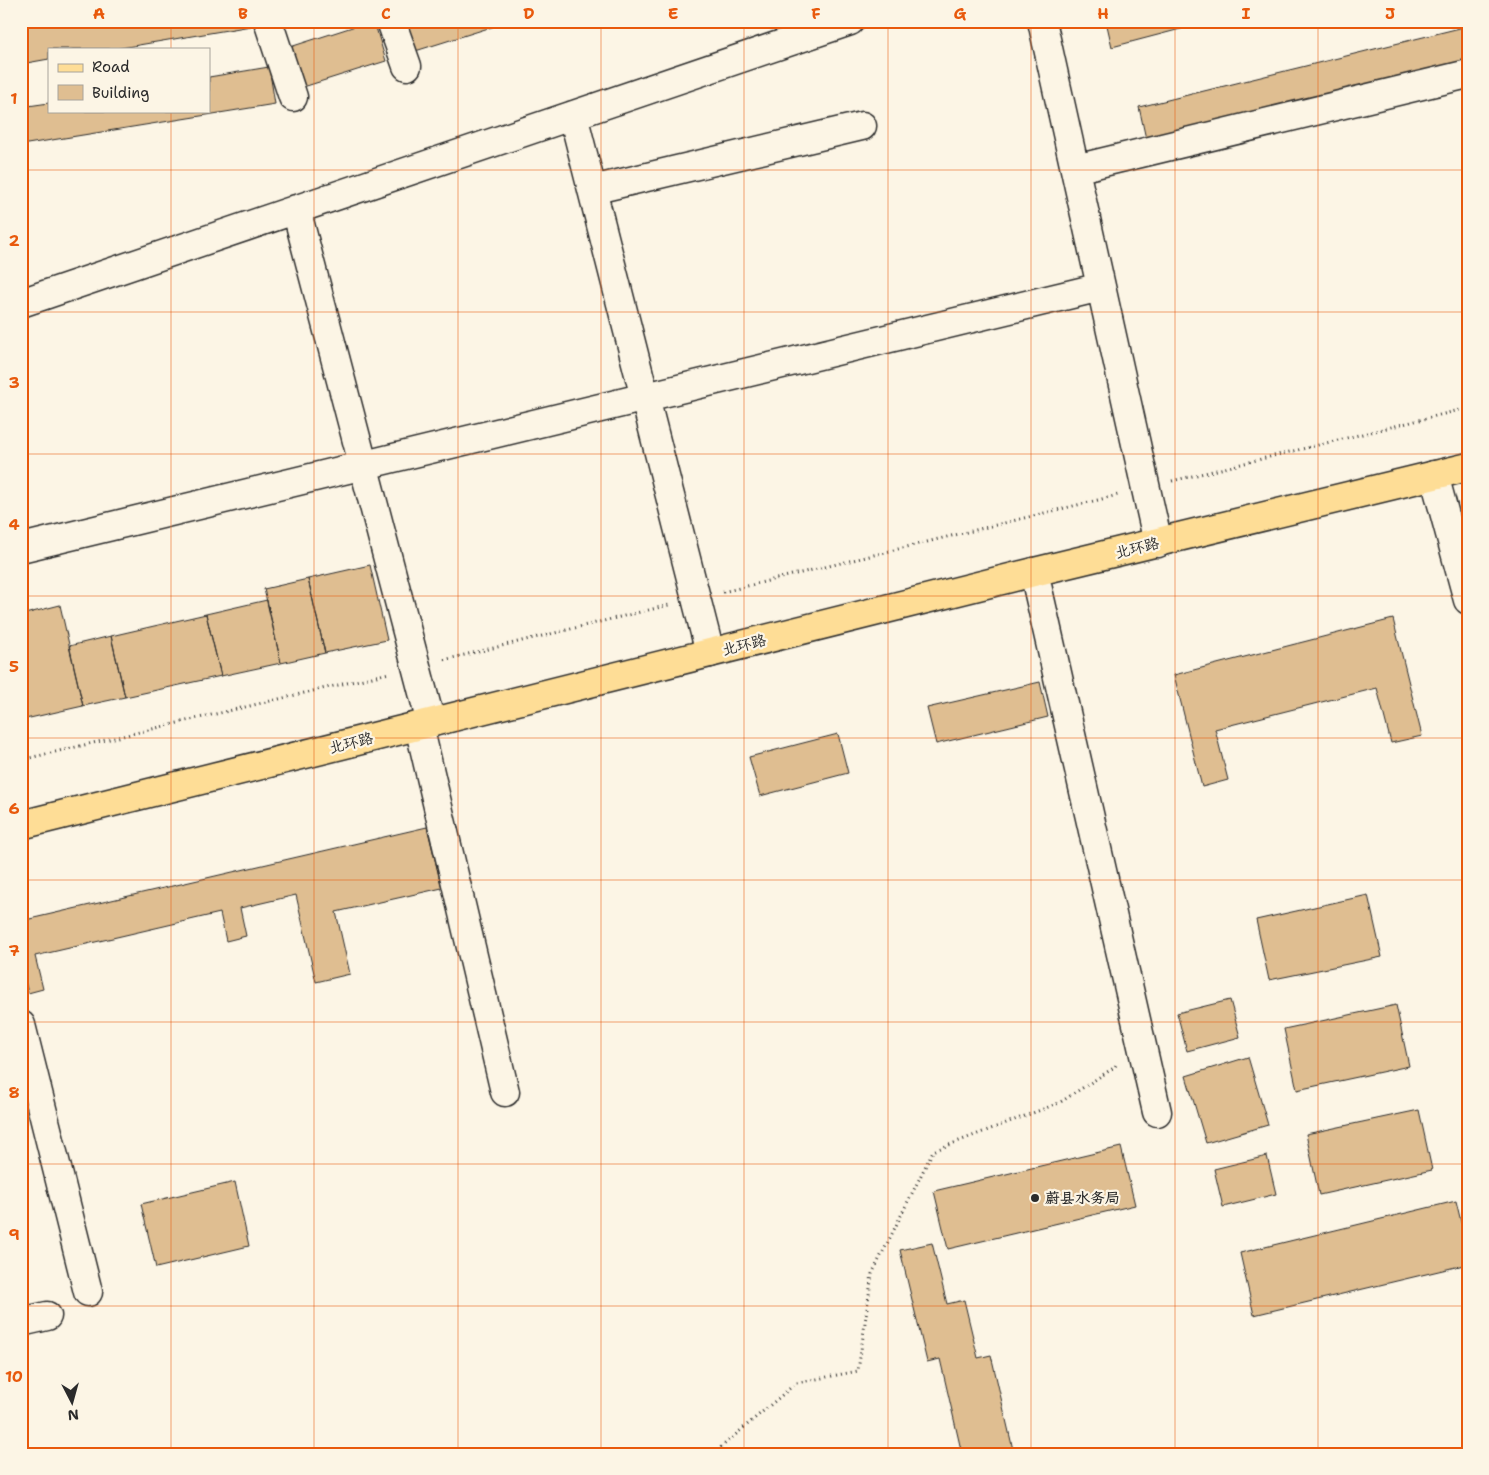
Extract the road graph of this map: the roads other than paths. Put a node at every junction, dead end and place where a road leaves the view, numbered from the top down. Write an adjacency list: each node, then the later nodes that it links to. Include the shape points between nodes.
1 (268, 21): 7 (street)
2 (391, 21): 5 (street)
3 (850, 21): 8 (street)
4 (1042, 21): 10 (street)
5 (407, 66)
6 (1468, 74): 10 (street)
7 (293, 97)
8 (573, 115): 11 (street); 12 (street)
9 (862, 126): 11 (street)
10 (1075, 169): 13 (street)
11 (592, 190): 15 (street)
12 (296, 209): 14 (street); 16 (street)
13 (1101, 287): 15 (street); 19 (street)
14 (21, 303)
15 (645, 398): 16 (street); 23 (street)
16 (364, 466): 20 (street); 24 (street, via 416,666)
17 (1468, 467): 18 (main road, 北环路)
18 (1434, 475): 19 (main road, 北环路); 22 (street)
19 (1158, 543): 21 (main road, 北环路)
20 (21, 548)
21 (1034, 572): 23 (main road, 北环路); 28 (street)
22 (1468, 600)
23 (710, 653): 24 (main road, 北环路)
24 (425, 725): 25 (main road, 北环路); 27 (street)
25 (21, 825)
26 (21, 1025): 29 (street)
27 (505, 1092)
28 (1157, 1112)
29 (88, 1292)

